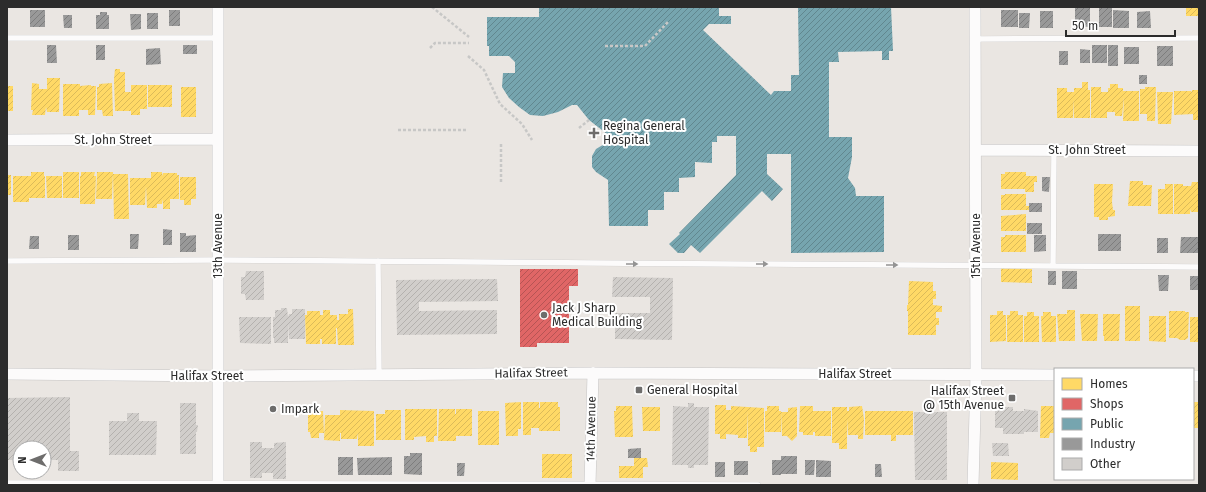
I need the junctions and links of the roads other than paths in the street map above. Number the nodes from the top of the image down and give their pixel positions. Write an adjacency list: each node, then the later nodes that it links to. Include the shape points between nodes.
1 (218, 7): 4 (street, 13th Avenue)
2 (975, 7): 6 (street, 15th Avenue)
3 (7, 38): 4 (lane)
4 (218, 38): 7 (street, 13th Avenue)
5 (1199, 38): 6 (lane)
6 (975, 39): 9 (street, 15th Avenue)
7 (218, 139): 8 (street, St. John Street); 12 (street, 13th Avenue)
8 (7, 140)
9 (976, 150): 10 (street, St. John Street); 15 (street, 15th Avenue)
10 (1054, 150): 11 (street, St. John Street); 16 (lane)
11 (1199, 151)
12 (218, 260): 13 (lane); 14 (lane); 23 (street, 13th Avenue)
13 (7, 261)
14 (378, 261): 15 (lane, one-way to 15); 20 (lane)
15 (976, 266): 16 (lane); 21 (street, 15th Avenue)
16 (1053, 266): 17 (lane)
17 (1199, 267)
18 (593, 373): 20 (street, Halifax Street); 21 (street, Halifax Street); 26 (street, 14th Avenue)
19 (7, 374): 23 (street, Halifax Street)
20 (379, 375): 23 (street, Halifax Street)
21 (976, 375): 22 (street, Halifax Street); 28 (street, 15th Avenue)
22 (1054, 375)
23 (218, 376): 25 (street, 13th Avenue)
24 (7, 483): 25 (lane)
25 (218, 484): 26 (lane)
26 (590, 485): 27 (lane)
27 (758, 485)
28 (973, 485)

